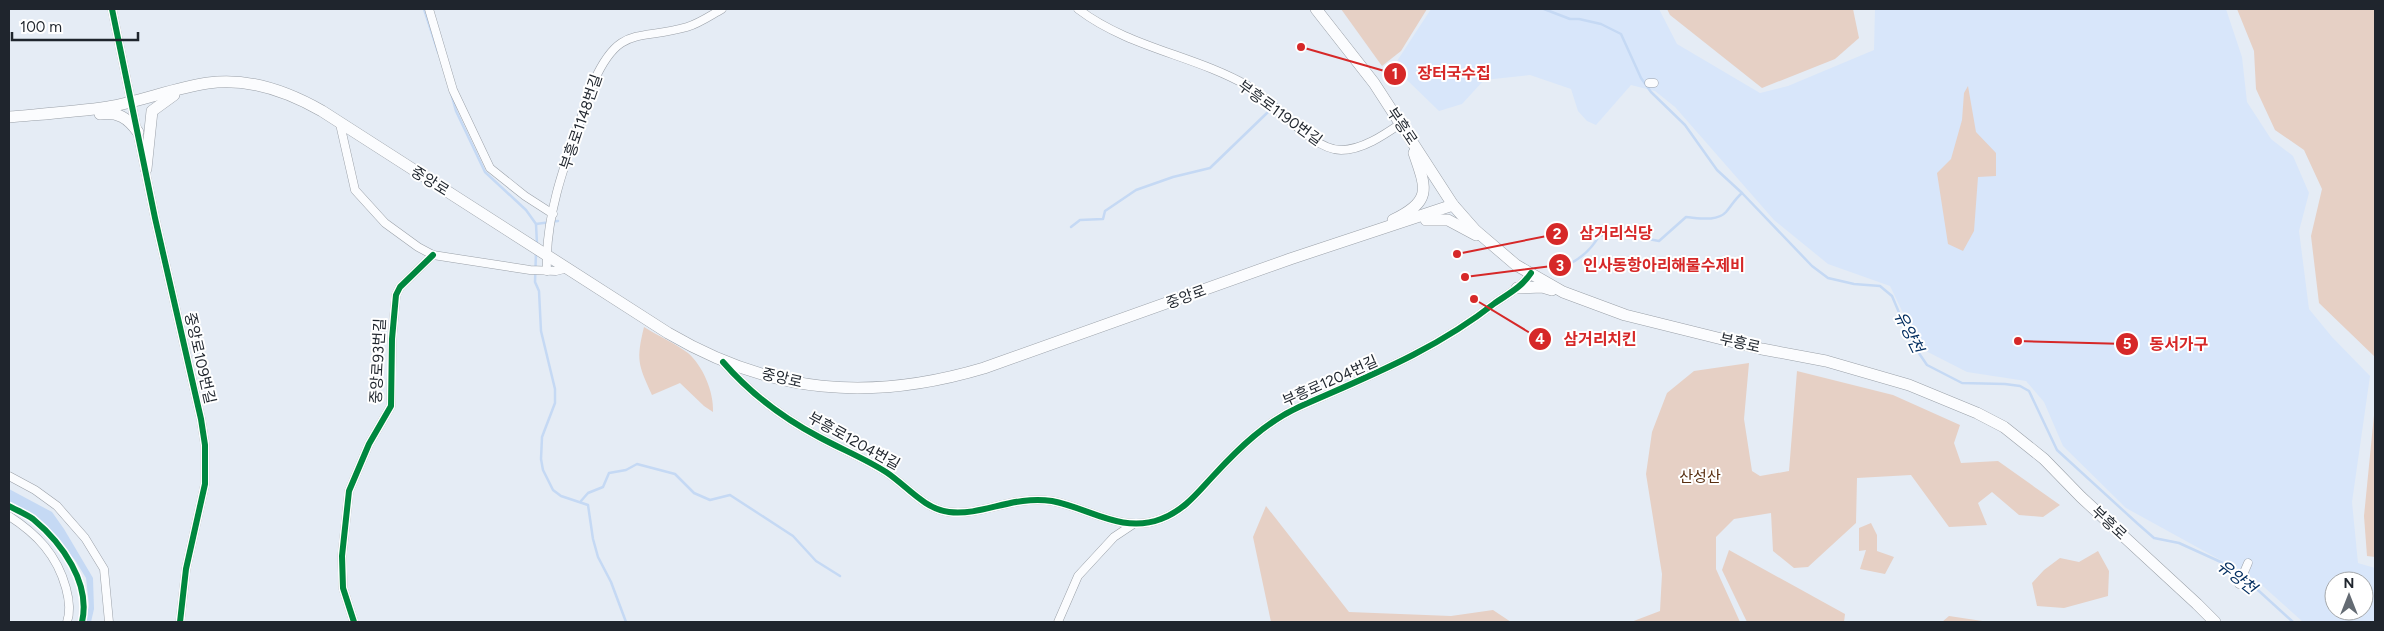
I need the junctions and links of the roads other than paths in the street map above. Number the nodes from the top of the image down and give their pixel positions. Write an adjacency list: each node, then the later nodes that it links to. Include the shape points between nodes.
1 (112, 9): 7 (street)
2 (429, 9): 16 (street, via 453,90 490,168)
3 (722, 9): 16 (street, 부흥로1148번길, via 686,27 635,36 614,49 594,81)
4 (1078, 9): 11 (street, 부흥로1190번길, via 1135,41 1249,87 1321,145 1341,150 1359,147)
5 (1316, 9): 11 (main road, 부흥로, via 1374,83)
6 (194, 85): 7 (main road, 중앙로); 10 (main road, 중앙로, via 231,82 267,87 302,100); 14 (main road, via 168,98 152,111)
7 (132, 101): 8 (main road, 중앙로); 12 (street, 중앙로109번길)
8 (30, 115): 9 (main road, 중앙로); 12 (main road, via 68,117 111,113 127,118)
9 (9, 118)
10 (340, 124): 20 (main road, 중앙로); 21 (street, via 352,184 361,199 385,223)
11 (1400, 124): 13 (main road, 부흥로)
12 (138, 132): 14 (street, 중앙로109번길)
13 (1409, 137): 15 (main road, 부흥로); 18 (main road, via 1424,182 1422,198 1400,217)
14 (146, 169): 35 (street, 중앙로109번길, via 205,445 205,484 186,569)
15 (1453, 205): 17 (main road, 중앙로); 19 (main road, 부흥로)
16 (553, 214): 20 (street, 부흥로1148번길, via 548,239)
17 (1395, 225): 18 (main road, 중앙로); 19 (main road, via 1429,219 1448,220)
18 (1353, 239): 27 (main road, 중앙로, via 1047,347 936,380 879,389 839,388 776,378)
19 (1487, 242): 24 (main road, 부흥로)
20 (540, 251): 22 (main road, 중앙로); 23 (street, 부흥로1148번길)
21 (433, 255): 23 (street); 36 (street, 중앙로93번길, via 396,295 391,406 369,444 349,490 342,556 343,588)
22 (568, 268): 23 (street); 27 (main road, 중앙로, via 668,333)
23 (543, 271)
24 (1531, 273): 25 (street, 부흥로1204번길); 26 (main road, 부흥로)
25 (1517, 288): 26 (main road, via 1542,287); 30 (street, 부흥로1204번길, via 1418,354 1292,410 1271,423 1227,461 1180,510 1160,520)
26 (1563, 292): 38 (main road, 부흥로, via 1625,315 1680,330 1826,361 1908,386 1977,413 2004,427 2044,459)
27 (722, 362): 30 (street, 부흥로1204번길, via 743,384 786,417 886,472 937,509 960,512 1015,501 1045,500 1120,524)
28 (9, 476): 34 (street, via 57,506 85,538 104,569)
29 (9, 516): 33 (street, via 43,542 54,556 68,595)
30 (1134, 524): 37 (street, 부흥로1204번길, via 1114,537 1078,576)
31 (2248, 563): 32 (street)
32 (2239, 584)
33 (67, 622)
34 (109, 622)
35 (180, 622)
36 (354, 622)
37 (1058, 622)
38 (2215, 622)

